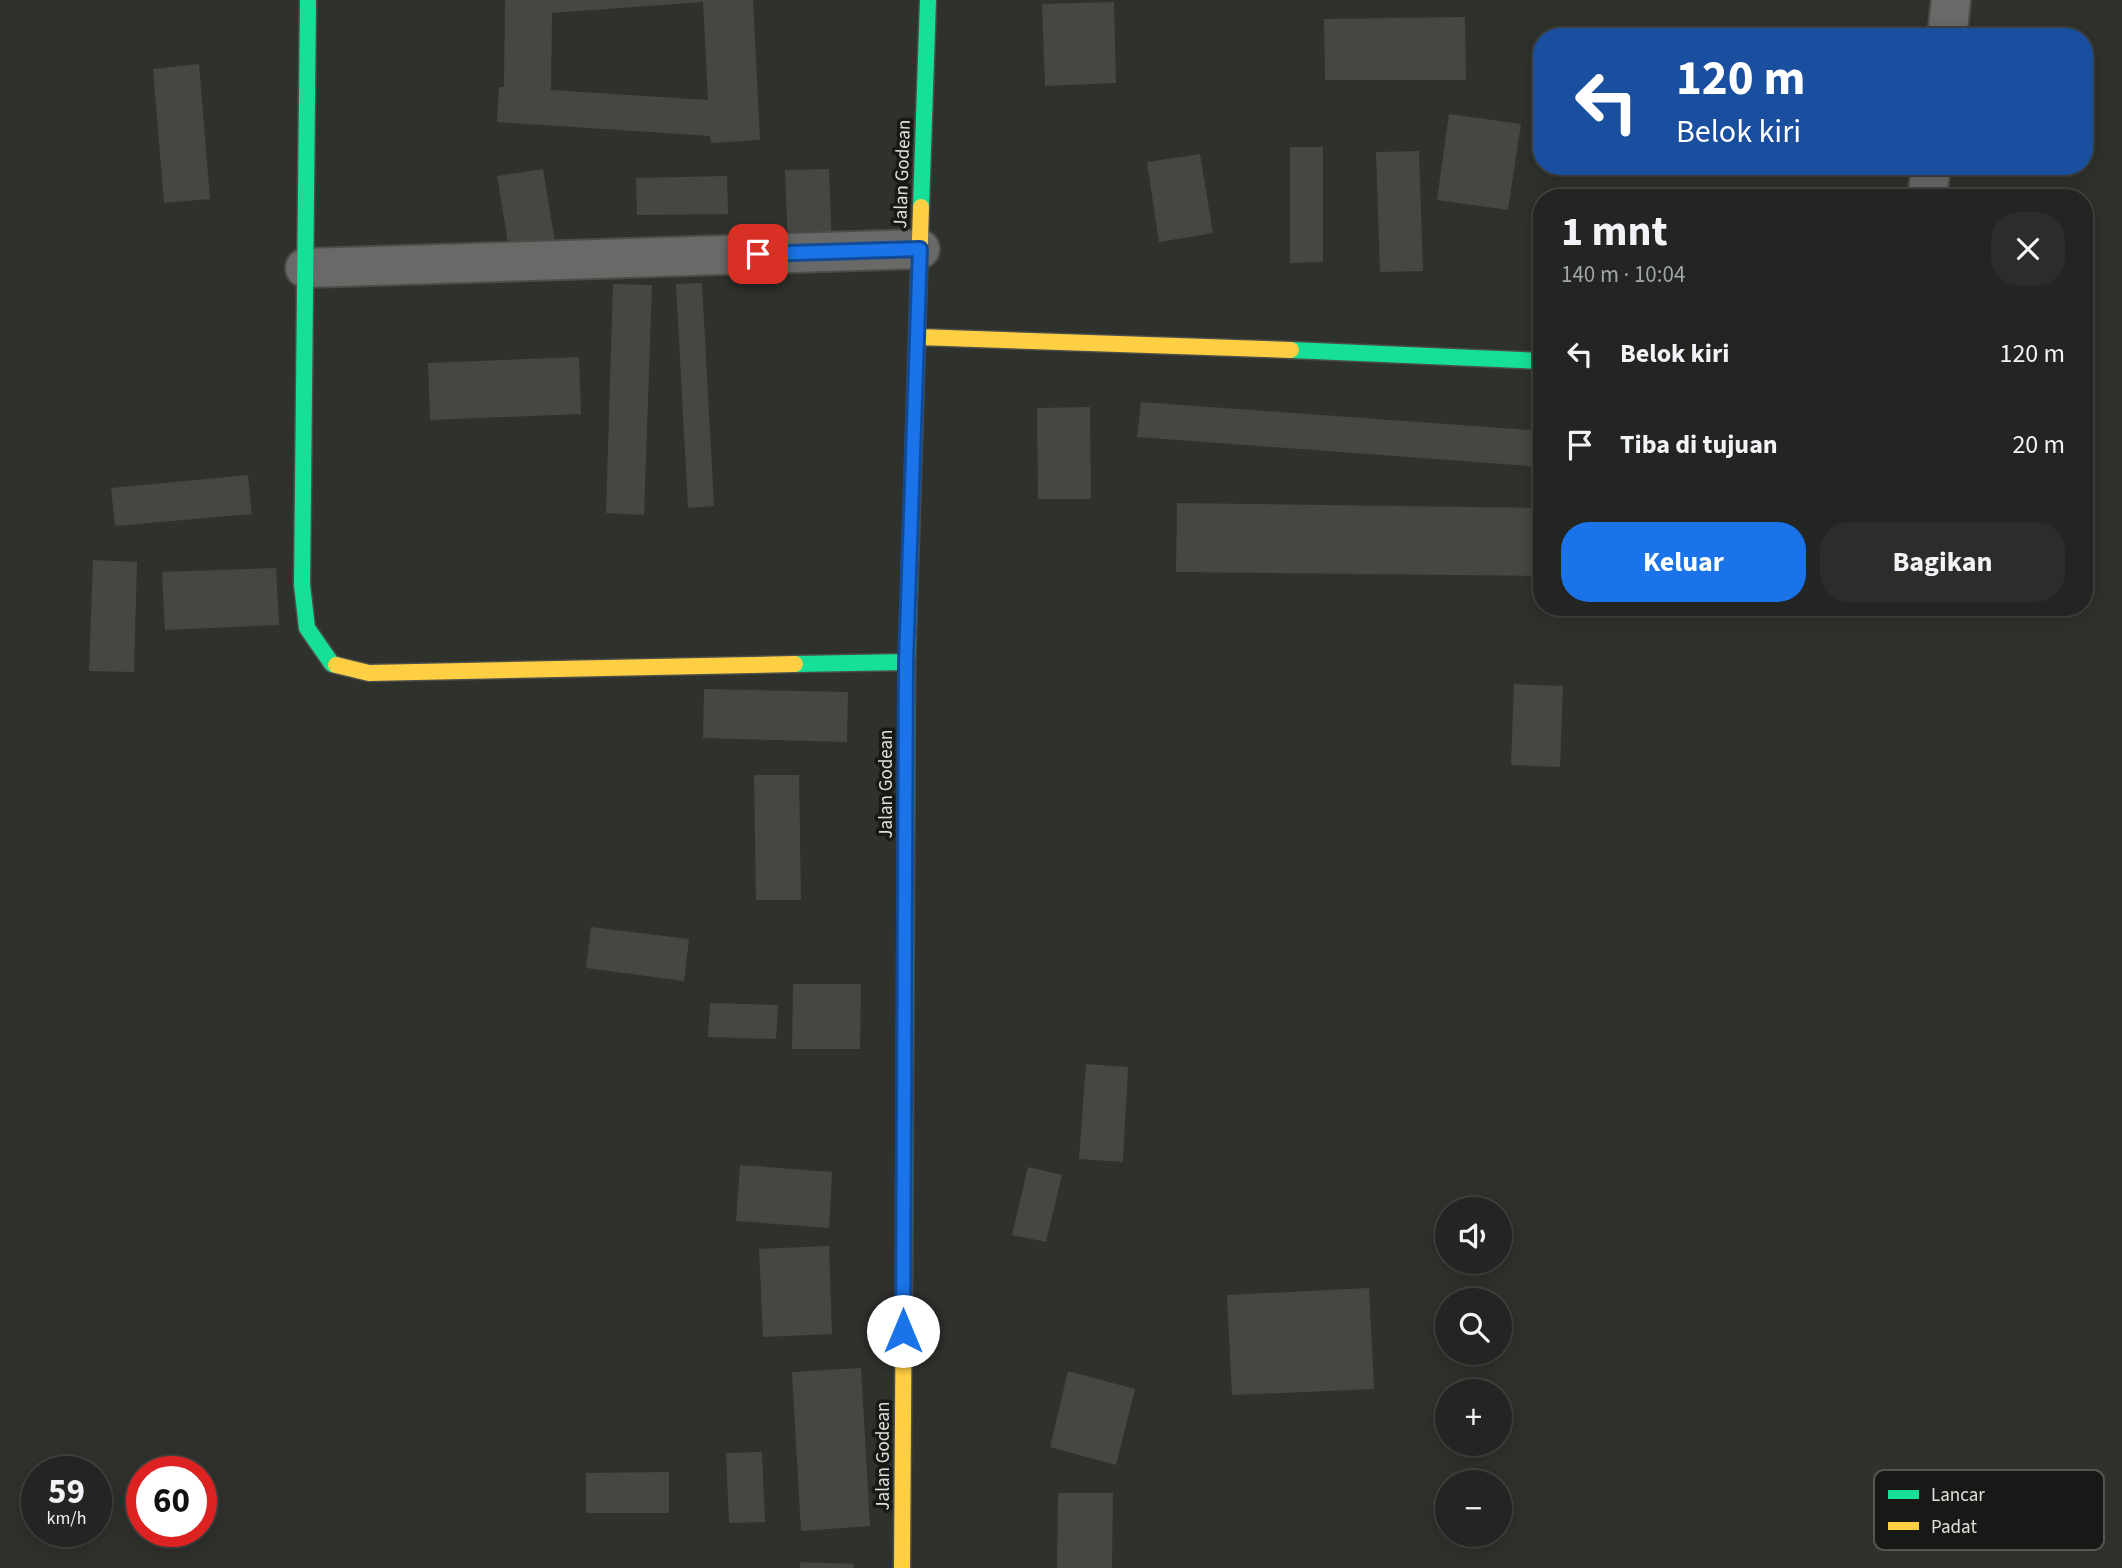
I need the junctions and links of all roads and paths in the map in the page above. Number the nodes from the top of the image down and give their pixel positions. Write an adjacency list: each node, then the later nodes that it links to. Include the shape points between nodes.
1 (308, 0): 6 (street)
2 (928, 0): 5 (street, Jalan Godean)
3 (1951, 0): 4 (street)
4 (1948, 28)
5 (920, 249): 6 (street); 7 (street, Jalan Godean)
6 (305, 268): 9 (street, via 302,584 307,628 332,664 369,673)
7 (918, 337): 8 (street); 9 (street, Jalan Godean)
8 (1533, 361)
9 (906, 662): 10 (street, Jalan Godean)
10 (902, 1568)

